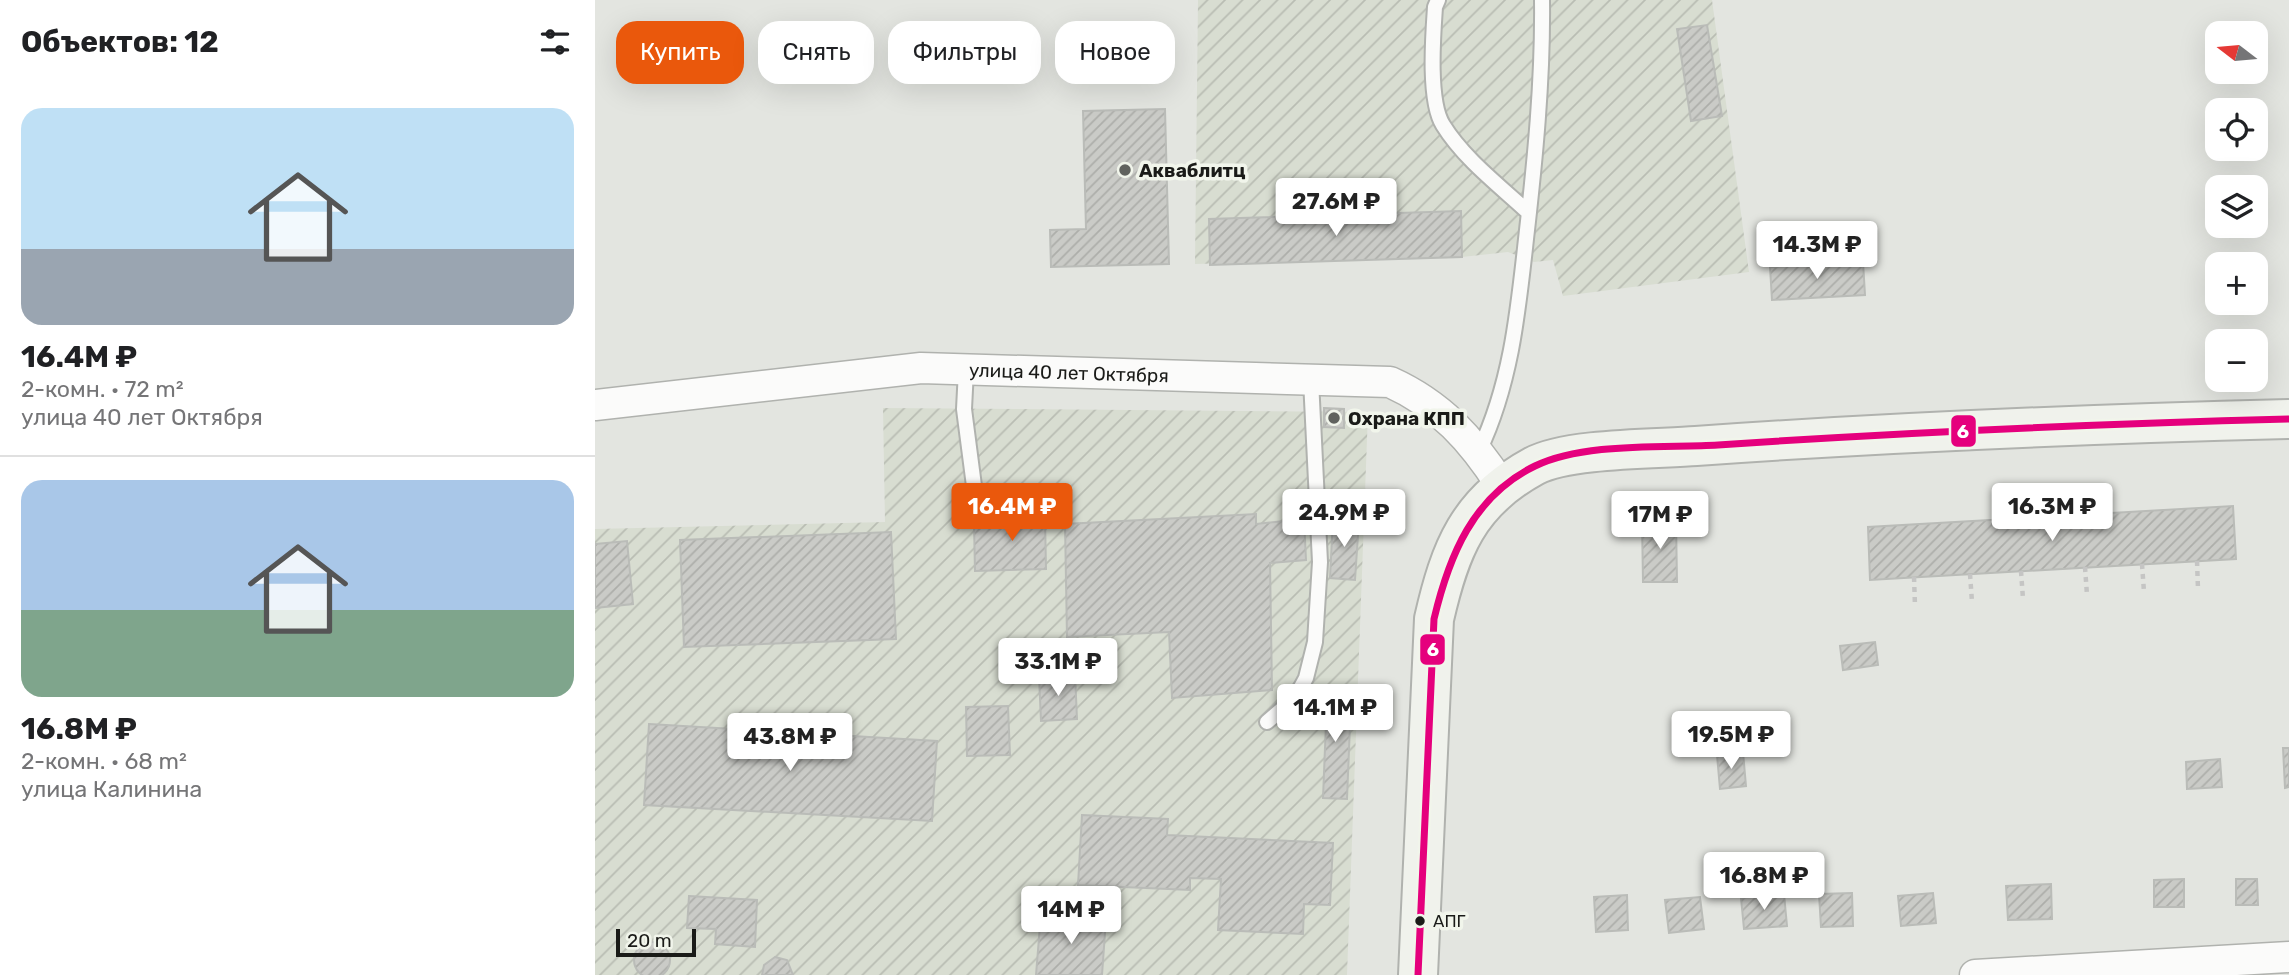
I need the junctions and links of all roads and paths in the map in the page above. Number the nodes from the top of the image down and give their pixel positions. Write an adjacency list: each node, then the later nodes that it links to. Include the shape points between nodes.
1 (1439, 0): 3 (lane, via 1431,69 1441,123)
2 (1542, 0): 3 (lane)
3 (1529, 214): 8 (lane, via 1516,333 1494,419)
4 (966, 370): 5 (street, улица 40 лет Октября); 6 (street, улица 40 лет Октября, via 921,368); 10 (lane, via 964,409)
5 (1311, 380): 8 (street, улица 40 лет Октября, via 1390,383 1420,396); 23 (lane, via 1320,562 1315,642 1306,678 1295,698)
6 (595, 405)
7 (2289, 419): 9 (street, via 1825,437 1578,455 1537,464)
8 (1479, 451): 9 (street, улица 40 лет Октября)
9 (1501, 485): 25 (street, via 1479,506 1461,538 1444,577 1434,619)
10 (977, 509)
11 (2197, 561): 17 (path)
12 (2142, 564): 18 (path)
13 (2085, 567): 19 (path)
14 (2021, 571): 20 (path)
15 (1970, 574): 21 (path)
16 (1914, 577): 22 (path)
17 (2198, 589)
18 (2144, 592)
19 (2087, 595)
20 (2023, 599)
21 (1972, 603)
22 (1915, 606)
23 (1267, 722)
24 (2289, 957): 26 (street)
25 (1417, 975)
26 (1975, 975)

